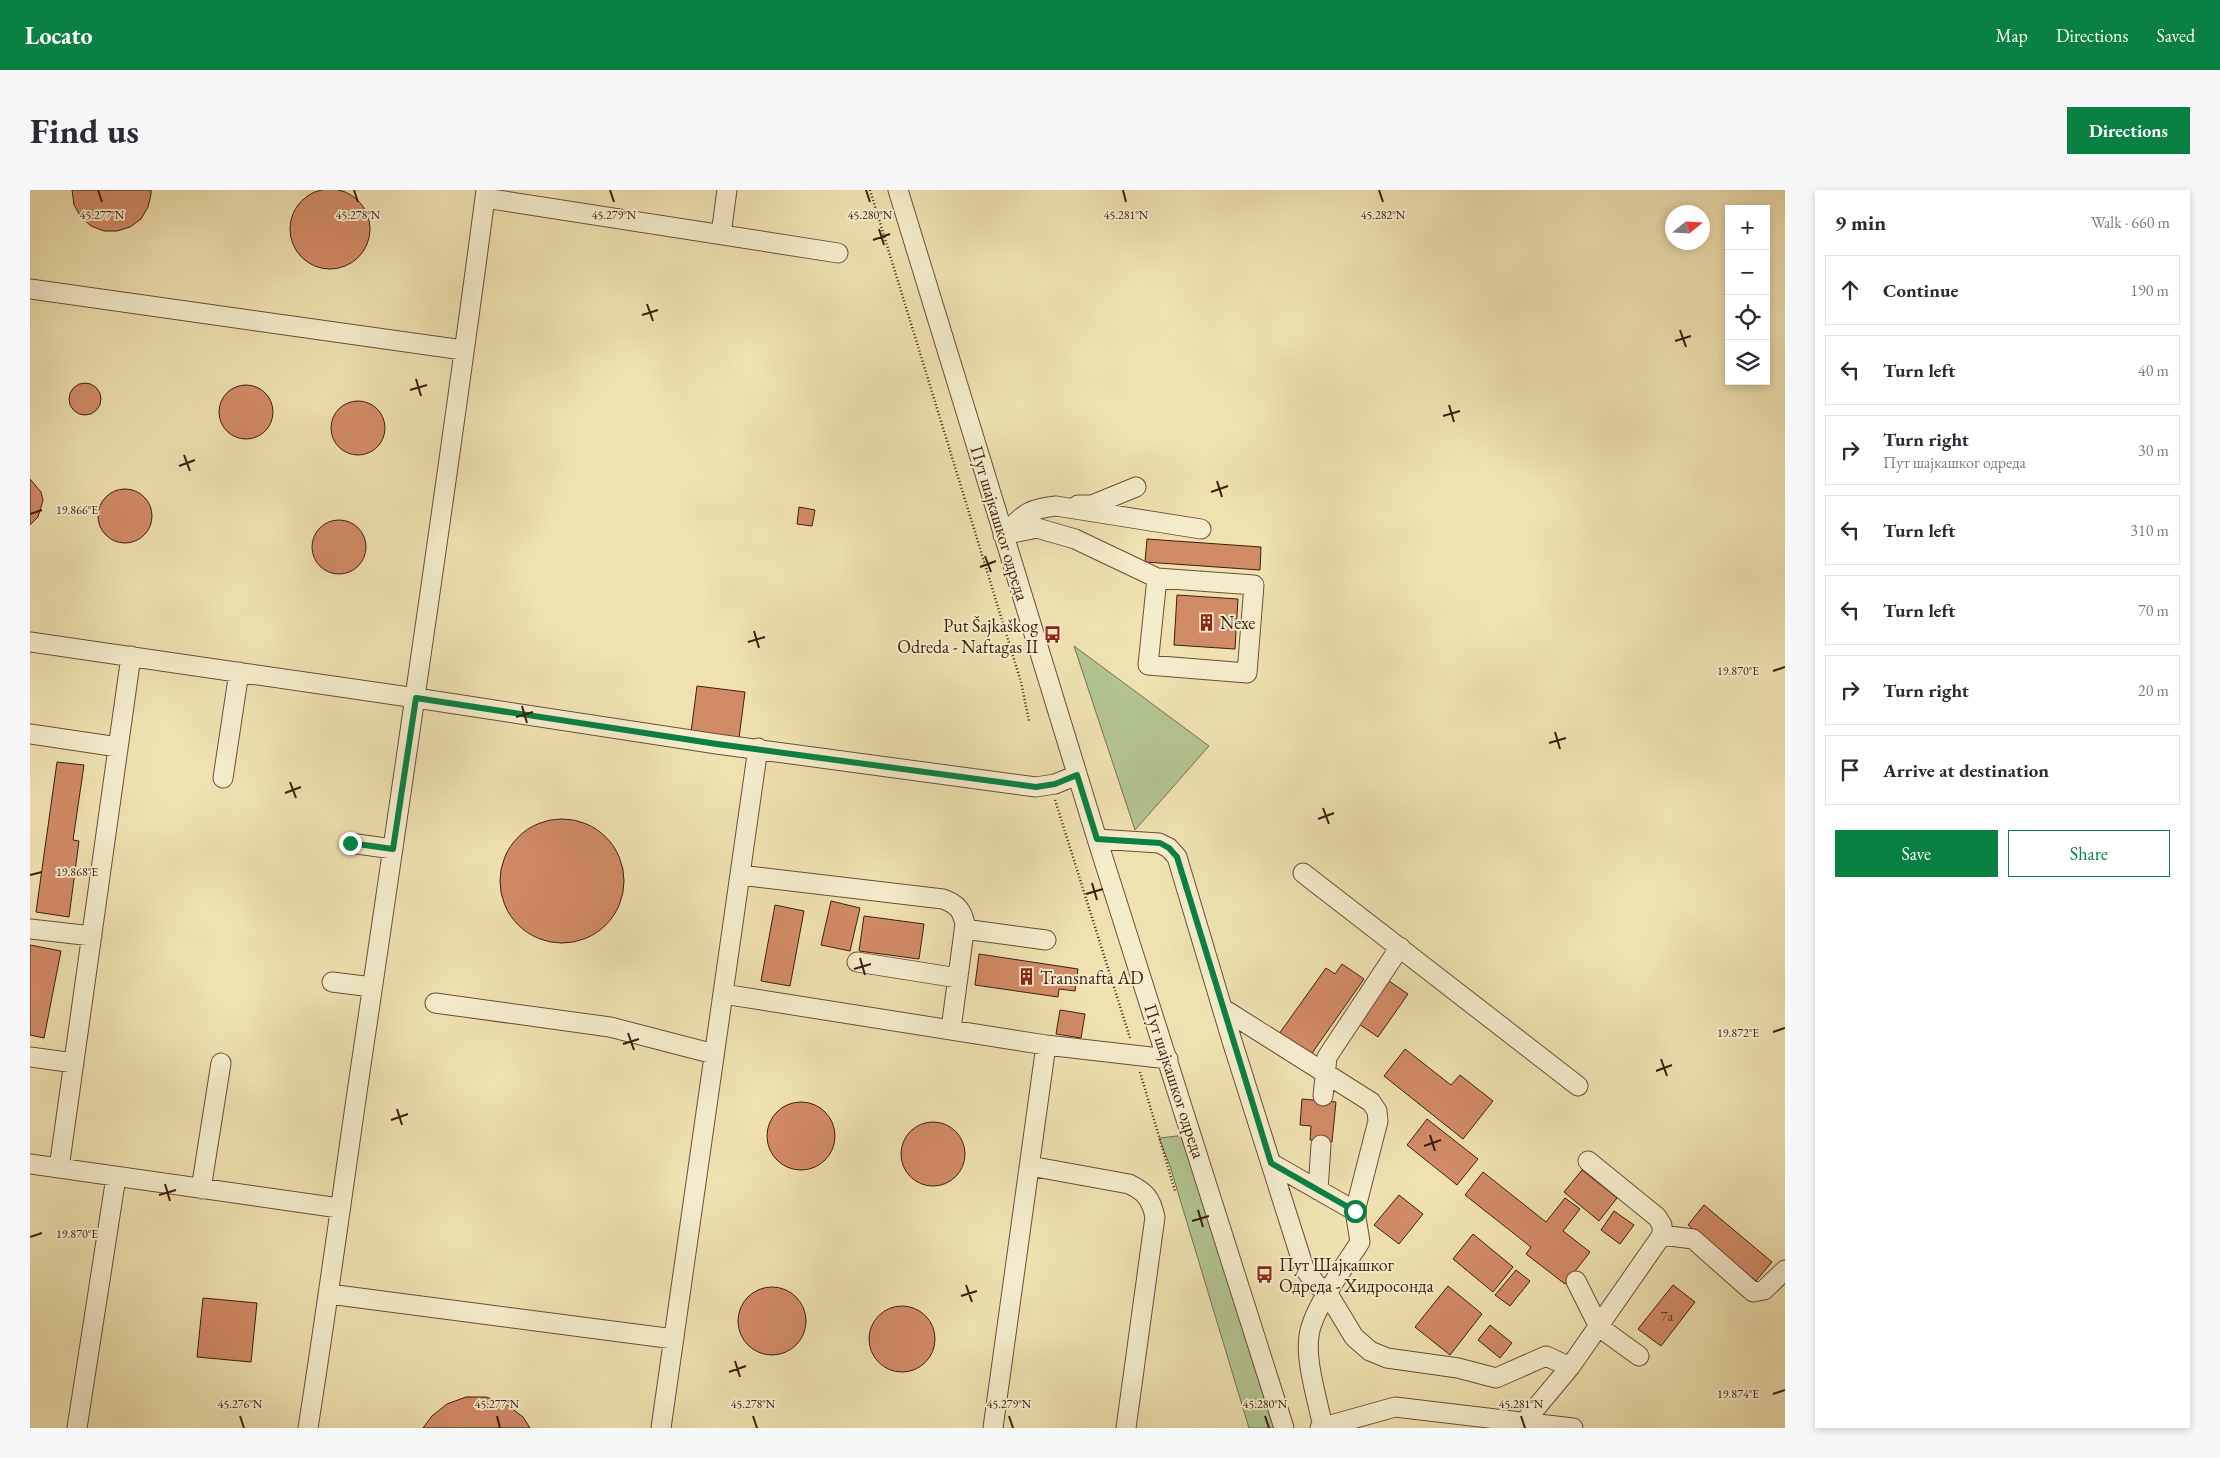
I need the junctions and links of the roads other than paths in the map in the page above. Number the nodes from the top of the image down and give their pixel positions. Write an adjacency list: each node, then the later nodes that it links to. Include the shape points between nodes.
1 (727, 190): 4 (street)
2 (898, 190): 11 (street, Пут шајкашког одреда)
3 (486, 194): 4 (street); 7 (street)
4 (721, 234): 5 (street)
5 (838, 252)
6 (30, 289): 7 (street)
7 (463, 350): 16 (street)
8 (1136, 487): 9 (street, via 1092,505)
9 (1056, 506): 10 (street); 11 (street, via 1027,512)
10 (1201, 529)
11 (1003, 535): 12 (street, via 1037,528 1075,539); 20 (street, Пут шајкашког одреда)
12 (1157, 578): 12 (street, via 1148,665 1247,674 1254,585)
13 (30, 642): 14 (street)
14 (130, 656): 15 (street); 18 (street)
15 (239, 672): 16 (street); 21 (street)
16 (416, 698): 19 (street); 24 (street)
17 (30, 734): 18 (street)
18 (118, 747): 29 (street)
19 (758, 748): 20 (street, via 1036,787); 26 (street)
20 (1077, 775): 22 (street, Пут шајкашког одреда)
21 (223, 778)
22 (1097, 839): 38 (street, via 1160,843 1177,857); 45 (street, Пут шајкашког одреда)
23 (350, 843): 24 (street)
24 (393, 849): 35 (street)
25 (1303, 873): 31 (street)
26 (740, 874): 28 (street, via 943,899 954,903 962,912); 36 (street)
27 (30, 928): 29 (street)
28 (964, 929): 30 (street); 33 (street)
29 (92, 936): 46 (street)
30 (1046, 940)
31 (1400, 947): 48 (street, via 1327,1057); 49 (street)
32 (857, 962): 33 (street)
33 (958, 978): 40 (street)
34 (332, 982): 35 (street)
35 (372, 987): 60 (street)
36 (723, 994): 40 (street); 43 (street)
37 (436, 1003): 43 (street, via 610,1027)
38 (1222, 1008): 39 (street); 41 (street)
39 (1252, 1026): 41 (street, via 1236,1034); 48 (street)
40 (951, 1030): 42 (street)
41 (1232, 1041): 53 (street)
42 (1046, 1045): 45 (street); 55 (street)
43 (714, 1054): 68 (street)
44 (30, 1056): 46 (street)
45 (1168, 1059): 78 (street, Пут шајкашког одреда)
46 (74, 1063): 56 (street)
47 (221, 1063): 58 (street)
48 (1324, 1072): 50 (street); 61 (street, via 1371,1102 1377,1111 1378,1121)
49 (1578, 1086)
50 (1323, 1096)
51 (1321, 1145): 59 (street)
52 (1588, 1161): 62 (street, via 1658,1217)
53 (1271, 1163): 59 (street); 66 (street, via 1304,1268)
54 (30, 1164): 56 (street)
55 (1030, 1166): 76 (street); 77 (street, via 1129,1184 1143,1190 1151,1201 1155,1217)
56 (59, 1168): 57 (street)
57 (116, 1177): 58 (street); 73 (street)
58 (201, 1189): 60 (street)
59 (1318, 1190): 61 (street)
60 (340, 1208): 65 (street)
61 (1355, 1211): 66 (street, via 1360,1242)
62 (1662, 1235): 63 (street, via 1693,1239 1753,1292 1764,1290); 67 (street)
63 (1785, 1270)
64 (1576, 1281): 67 (street)
65 (329, 1294): 68 (street); 74 (street)
66 (1328, 1294): 70 (street, via 1354,1337 1370,1351 1387,1358 1458,1368 1496,1378 1546,1356); 79 (street, via 1315,1314 1309,1336)
67 (1599, 1327): 69 (street); 70 (street)
68 (674, 1339): 75 (street)
69 (1639, 1356)
70 (1570, 1367): 72 (street)
71 (1449, 1421): 72 (street); 79 (street, via 1395,1406)
72 (1525, 1421): 80 (street)
73 (77, 1428)
74 (308, 1428)
75 (661, 1428)
76 (993, 1428)
77 (1126, 1428)
78 (1284, 1428)
79 (1321, 1428)
80 (1573, 1428)

